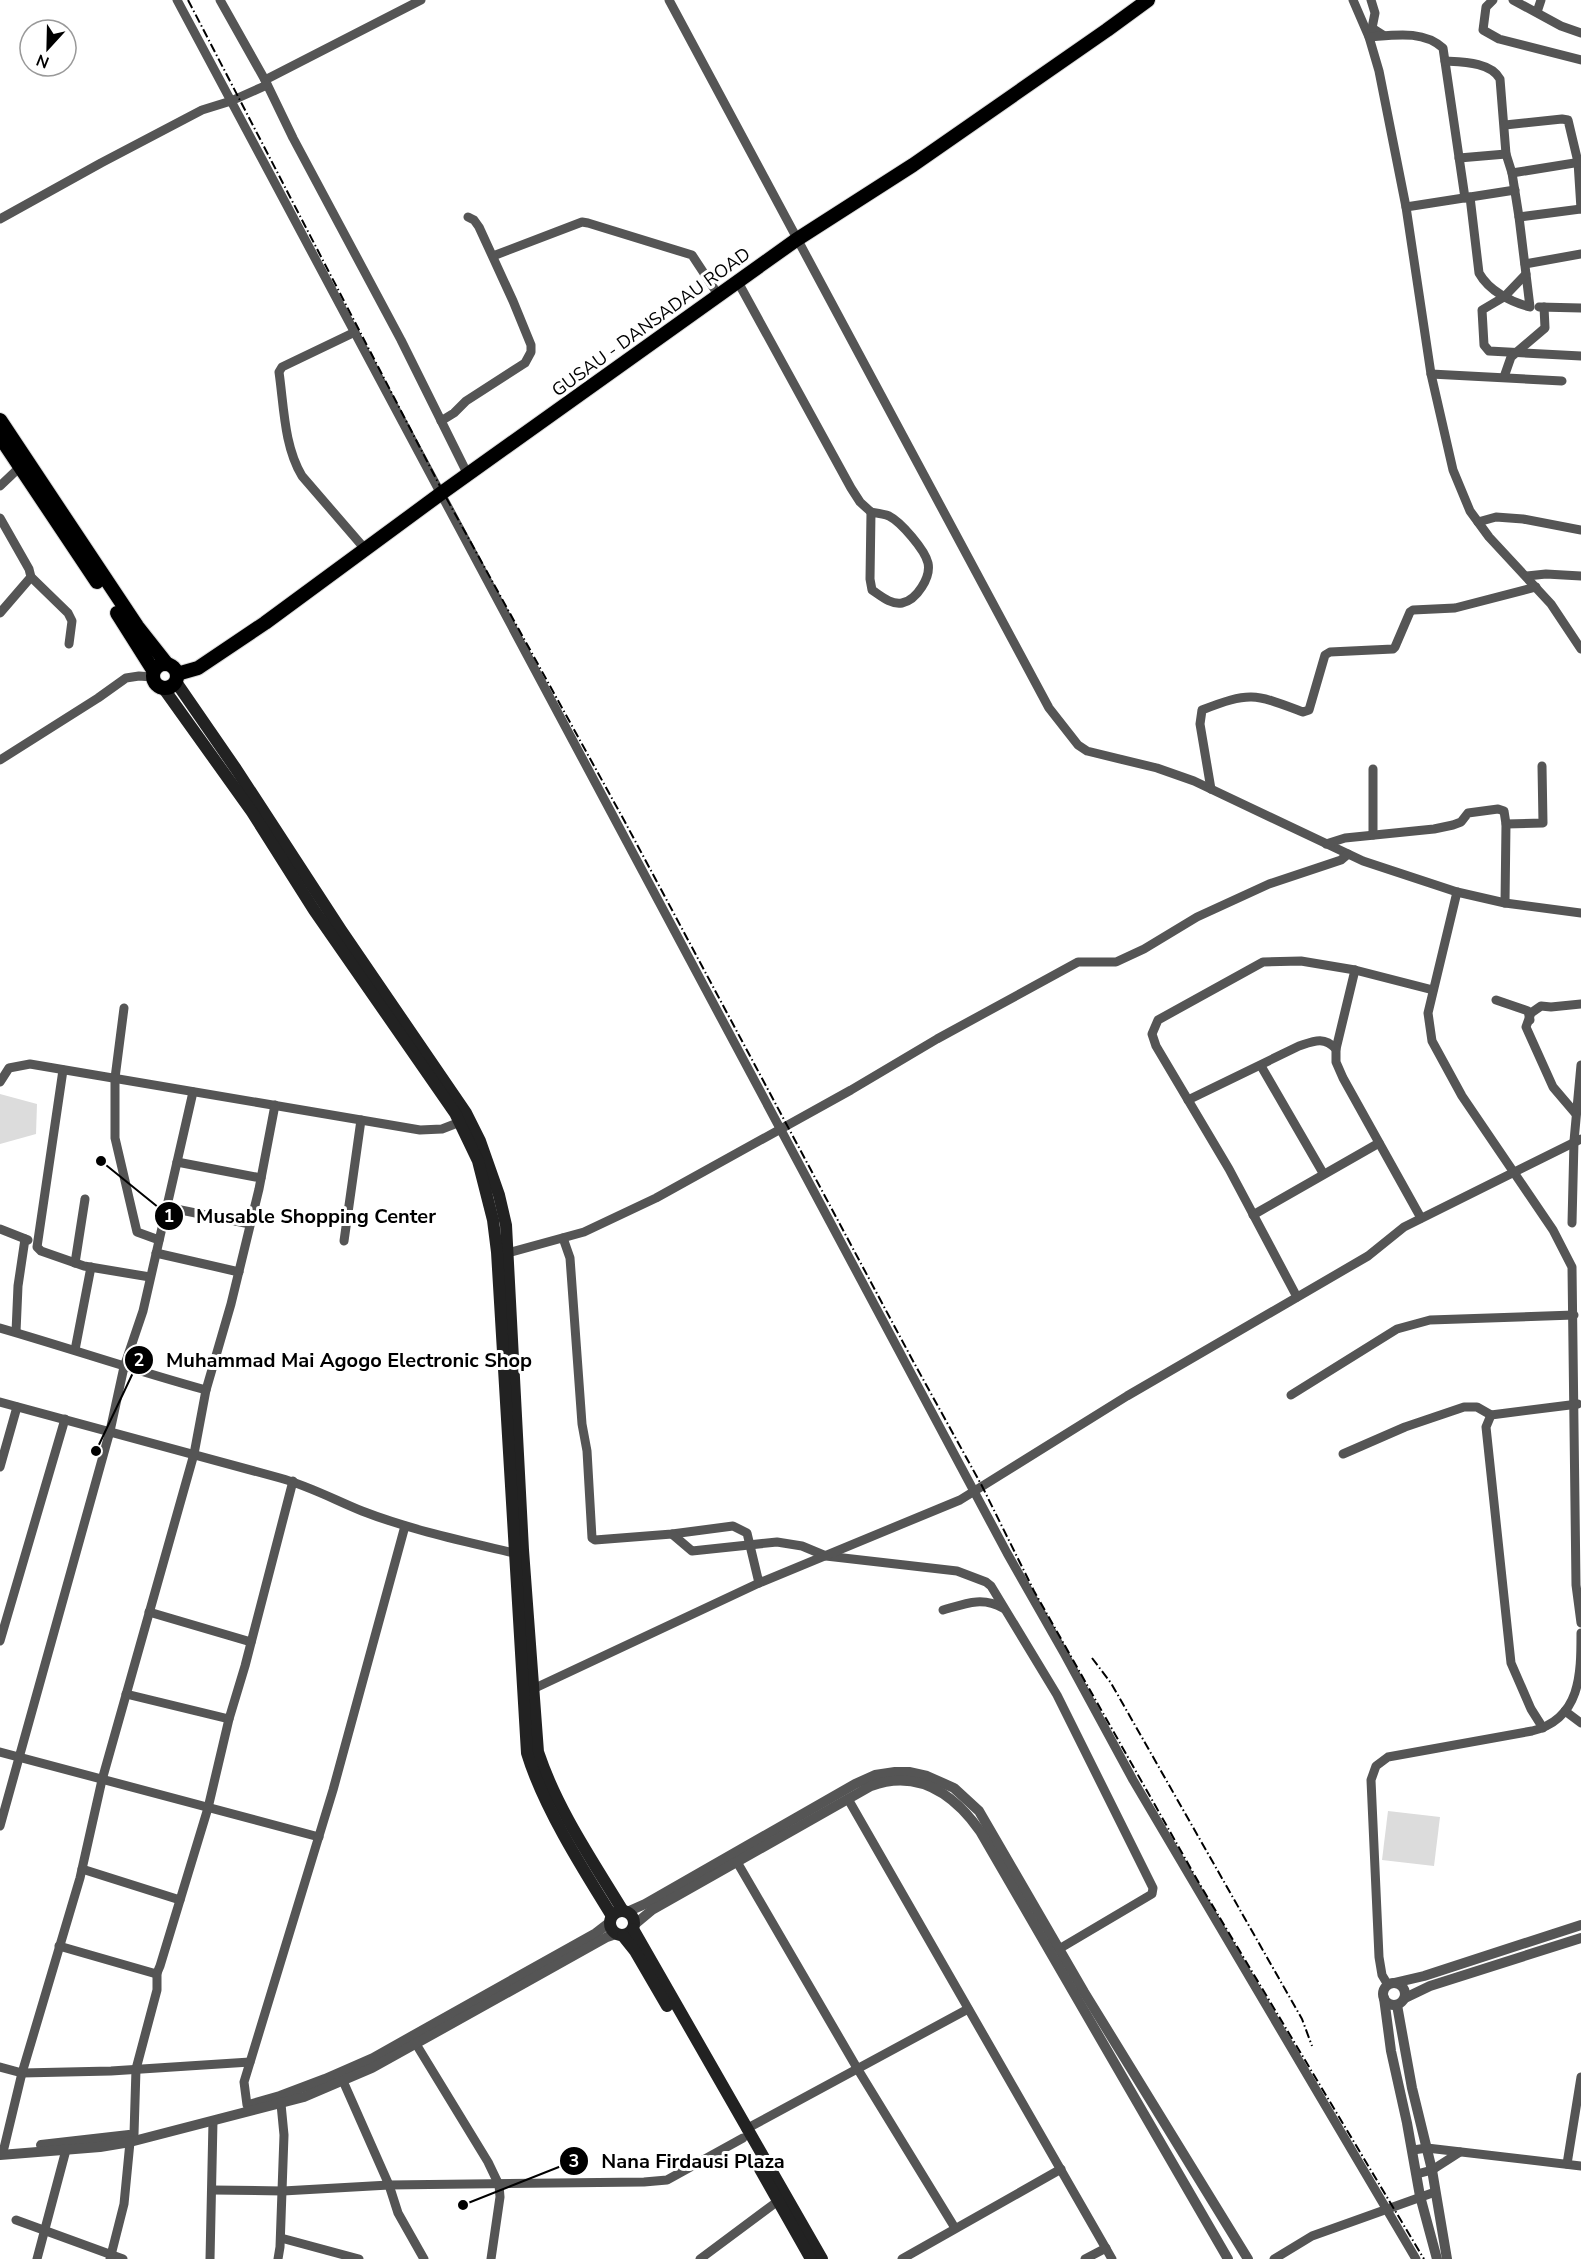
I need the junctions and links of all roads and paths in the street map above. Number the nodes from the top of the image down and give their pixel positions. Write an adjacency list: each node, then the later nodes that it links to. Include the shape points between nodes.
1 (177, 0): 18 (street)
2 (220, 0): 17 (street)
3 (421, 0): 17 (street)
4 (669, 0): 31 (street)
5 (1148, 0): 31 (main road, GUSAU - DANSADAU ROAD, via 913,165)
6 (1353, 0): 14 (street)
7 (1371, 0): 13 (street, via 1375,13 1372,28)
8 (1493, 0): 16 (street, via 1486,6 1483,30 1505,41)
9 (1513, 0): 11 (street)
10 (1541, 0): 11 (street)
11 (1537, 12): 12 (street)
12 (1581, 33)
13 (1384, 36): 14 (street); 15 (street, via 1405,34 1434,40 1443,48)
14 (1369, 37): 26 (street)
15 (1445, 60): 19 (street, via 1490,68 1498,75); 21 (street)
16 (1581, 60)
17 (266, 82): 18 (street); 48 (street)
18 (231, 101): 30 (street, via 193,115); 41 (street)
19 (1505, 125): 20 (street); 22 (street, via 1568,120)
20 (1506, 154): 21 (street); 23 (street)
21 (1459, 158): 25 (street)
22 (1580, 162): 23 (street); 27 (street)
23 (1512, 173): 24 (street)
24 (1515, 190): 25 (street); 29 (street)
25 (1468, 197): 26 (street); 37 (street, via 1479,273)
26 (1406, 207): 44 (street)
27 (1581, 209): 29 (street)
28 (468, 217): 33 (street, via 479,227)
29 (1519, 217): 34 (street)
30 (0, 219)
31 (796, 240): 35 (main road, GUSAU - DANSADAU ROAD); 71 (street, via 1016,646 1056,717 1077,745 1087,751 1157,768)
32 (1581, 254): 34 (street)
33 (494, 256): 36 (street, via 588,223 692,255); 48 (street, via 531,352 525,363)
34 (1526, 269): 37 (street); 38 (street)
35 (738, 282): 36 (main road, GUSAU - DANSADAU ROAD); 54 (street, via 851,488)
36 (718, 296): 51 (main road, GUSAU - DANSADAU ROAD)
37 (1504, 297): 38 (street); 42 (street, via 1482,310 1484,345 1490,351)
38 (1530, 307): 39 (street)
39 (1544, 307): 40 (street); 42 (street, via 1545,328)
40 (1581, 308)
41 (355, 332): 53 (street); 58 (street, via 282,367 279,372 295,464)
42 (1517, 352): 43 (street); 45 (street)
43 (1581, 356)
44 (1431, 374): 45 (street); 56 (street, via 1453,470 1464,502)
45 (1504, 377): 46 (street)
46 (1562, 381)
47 (0, 420): 67 (main road)
48 (441, 421): 51 (street)
49 (0, 436): 50 (main road)
50 (20, 467): 52 (street); 66 (main road)
51 (468, 475): 53 (main road, GUSAU - DANSADAU ROAD)
52 (0, 486)
53 (440, 495): 58 (main road, GUSAU - DANSADAU ROAD); 99 (street)
54 (871, 512): 54 (street, via 890,517 927,559 928,573 921,587 902,603 890,602 872,590)
55 (0, 518): 61 (street)
56 (1478, 522): 57 (street, via 1496,517 1523,519); 59 (street)
57 (1581, 530)
58 (365, 549): 67 (main road, GUSAU - DANSADAU ROAD, via 198,668)
59 (1527, 576): 60 (street); 62 (street)
60 (1581, 576)
61 (31, 577): 63 (street); 64 (street, via 68,613 72,621)
62 (1536, 587): 65 (street, via 1566,623); 71 (street, via 1455,608 1413,610 1393,649 1330,652 1309,710 1303,712 1251,696 1202,710 1200,724)
63 (0, 613)
64 (69, 644)
65 (1581, 649)
66 (153, 674): 67 (main road, GUSAU - DANSADAU ROAD, via 159,665); 67 (main road, via 154,684); 68 (street, via 126,678)
67 (171, 677): 79 (main road, via 252,812)
68 (0, 760)
69 (1542, 766): 72 (street, via 1543,823)
70 (1373, 769): 73 (street)
71 (1211, 789): 74 (street)
72 (1506, 824): 73 (street, via 1504,811 1498,809 1468,813 1461,822 1434,830); 77 (street)
73 (1373, 835): 74 (street)
74 (1326, 844): 75 (street)
75 (1348, 854): 76 (street); 99 (street, via 1197,917 1116,962 1078,962)
76 (1457, 892): 77 (street); 81 (street)
77 (1505, 903): 78 (street)
78 (1581, 913)
79 (356, 961): 98 (main road); 120 (main road, via 466,1113 499,1195)
80 (1355, 970): 81 (street); 86 (street); 94 (street, via 1301,961 1263,962 1158,1020 1152,1034 1156,1046)
81 (1433, 990): 103 (street, via 1428,1019 1436,1050 1462,1096)
82 (1496, 1000): 85 (street, via 1528,1011)
83 (1581, 1004): 85 (street, via 1541,1006 1531,1013)
84 (124, 1008): 91 (street)
85 (1530, 1020): 96 (street, via 1526,1027 1553,1087)
86 (1336, 1049): 88 (street, via 1330,1042 1318,1040 1288,1050); 101 (street, via 1336,1062 1343,1078)
87 (1581, 1065): 96 (street)
88 (1261, 1066): 94 (street); 104 (street)
89 (0, 1069): 92 (street)
90 (63, 1070): 91 (street); 92 (street, via 30,1064 9,1068); 118 (street)
91 (115, 1078): 93 (street); 116 (street, via 115,1138 137,1232)
92 (0, 1081)
93 (193, 1092): 95 (street); 102 (street)
94 (1188, 1100): 108 (street)
95 (275, 1106): 97 (street); 105 (street)
96 (1576, 1114): 100 (street)
97 (361, 1120): 98 (street, via 420,1130 442,1129); 117 (street)
98 (460, 1122): 148 (main road, via 478,1161 495,1235)
99 (779, 1129): 114 (street, via 656,1198); 144 (street)
100 (1578, 1140): 103 (street); 111 (street)
101 (1379, 1143): 104 (street); 109 (street)
102 (177, 1162): 105 (street); 107 (street)
103 (1515, 1172): 109 (street); 113 (street)
104 (1323, 1173): 108 (street)
105 (261, 1178): 110 (street)
106 (85, 1199): 121 (street)
107 (166, 1207): 110 (street); 116 (street)
108 (1253, 1215): 125 (street)
109 (1421, 1218): 125 (street, via 1368,1256)
110 (250, 1224): 123 (street)
111 (1577, 1225): 113 (street)
112 (0, 1229): 115 (street)
113 (1553, 1230): 126 (street, via 1572,1267)
114 (563, 1238): 120 (street); 146 (street, via 570,1258 587,1451 590,1535 595,1540)
115 (25, 1239): 118 (street); 128 (street)
116 (159, 1240): 119 (street)
117 (344, 1241)
118 (37, 1242): 121 (street, via 41,1251)
119 (156, 1253): 123 (street); 124 (street)
120 (508, 1253): 158 (main road)
121 (75, 1263): 122 (street)
122 (91, 1267): 124 (street); 129 (street)
123 (239, 1272): 131 (street)
124 (150, 1277): 130 (street)
125 (1297, 1297): 144 (street, via 1126,1396)
126 (1574, 1315): 132 (street, via 1415,1323 1397,1329); 134 (street)
127 (0, 1328): 128 (street)
128 (16, 1332): 129 (street)
129 (75, 1350): 130 (street)
130 (124, 1367): 131 (street); 138 (street)
131 (206, 1390): 139 (street)
132 (1291, 1395)
133 (0, 1402): 135 (street)
134 (1578, 1404): 136 (street); 141 (street)
135 (17, 1407): 137 (street); 142 (street)
136 (1491, 1414): 140 (street, via 1477,1407 1464,1407); 163 (street, via 1486,1427 1511,1663)
137 (65, 1419): 138 (street); 156 (street)
138 (110, 1431): 139 (street); 165 (street)
139 (194, 1454): 143 (street); 153 (street)
140 (1343, 1454)
141 (1578, 1464): 154 (street, via 1576,1585)
142 (0, 1467)
143 (293, 1481): 145 (street); 157 (street)
144 (973, 1492): 149 (street); 216 (street, via 1133,1780)
145 (405, 1526): 148 (street); 170 (street)
146 (672, 1534): 147 (street, via 692,1551); 147 (street, via 734,1526 747,1533)
147 (750, 1545): 149 (street, via 786,1543); 150 (street)
148 (514, 1553): 175 (main road, via 527,1753 532,1771 547,1802)
149 (826, 1556): 150 (street); 151 (street, via 957,1572 986,1582)
150 (759, 1583): 158 (street)
151 (1005, 1609): 152 (street, via 977,1601); 180 (street, via 1058,1695 1153,1888 1152,1894)
152 (943, 1610)
153 (149, 1612): 157 (street); 159 (street)
154 (1581, 1623)
155 (1581, 1633): 160 (street, via 1579,1680)
156 (0, 1641)
157 (251, 1642): 161 (street)
158 (533, 1689): 175 (main road, via 536,1744 549,1783)
159 (126, 1694): 161 (street); 166 (street)
160 (1565, 1711): 162 (street); 163 (street)
161 (229, 1719): 168 (street)
162 (1581, 1723)
163 (1543, 1728): 182 (street, via 1388,1757 1376,1766 1371,1780 1379,1957 1382,1975)
164 (0, 1752): 165 (street)
165 (21, 1758): 166 (street); 169 (street)
166 (102, 1780): 168 (street); 173 (street)
167 (848, 1799): 171 (street, via 885,1781 918,1783 953,1799); 172 (street); 185 (street)
168 (208, 1808): 170 (street); 174 (street)
169 (0, 1826)
170 (319, 1837): 187 (street)
171 (989, 1837): 175 (street, via 979,1812 967,1798 943,1782 909,1772 875,1775 645,1904); 180 (street); 236 (street)
172 (737, 1862): 177 (street, via 652,1910); 189 (street)
173 (82, 1869): 174 (street); 179 (street)
174 (180, 1900): 181 (street)
175 (618, 1915): 177 (main road, via 633,1917); 177 (main road, via 612,1931); 195 (street, via 596,1933 373,2058 316,2083)
176 (1581, 1925): 182 (street)
177 (627, 1931): 186 (street, via 607,1937); 197 (main road)
178 (1581, 1938): 184 (street, via 1430,1986)
179 (59, 1946): 181 (street); 191 (street)
180 (1059, 1949): 237 (street)
181 (157, 1973): 190 (street, via 157,1990)
182 (1391, 1984): 183 (street, via 1383,1993); 184 (street, via 1404,1989)
183 (1384, 1998): 184 (street, via 1389,2005); 202 (street, via 1390,2051)
184 (1401, 2002): 199 (street, via 1412,2088)
185 (968, 2009): 189 (street); 206 (street)
186 (416, 2044): 193 (street); 210 (street)
187 (250, 2062): 190 (street); 195 (street, via 244,2082)
188 (0, 2067): 191 (street)
189 (857, 2068): 197 (street); 218 (street)
190 (136, 2069): 191 (street); 198 (street)
191 (22, 2073): 200 (street)
192 (1581, 2077): 204 (street)
193 (343, 2081): 194 (street); 209 (street)
194 (281, 2104): 196 (street); 212 (street)
195 (247, 2105): 198 (street)
196 (213, 2121): 198 (street); 211 (street)
197 (745, 2134): 210 (street, via 667,2180); 215 (main road); 232 (main road)
198 (132, 2138): 200 (street); 201 (street); 222 (street, via 124,2204)
199 (1427, 2148): 202 (street); 203 (street); 207 (street)
200 (1, 2150): 201 (street)
201 (66, 2150): 219 (street)
202 (1413, 2150): 208 (street)
203 (1460, 2152): 204 (street); 207 (street)
204 (1567, 2164): 205 (street)
205 (1581, 2166)
206 (1061, 2169): 218 (street); 221 (street)
207 (1432, 2170): 208 (street); 213 (street)
208 (1417, 2174): 214 (street)
209 (389, 2185): 210 (street); 212 (street); 228 (street, via 398,2212)
210 (499, 2185): 229 (street)
211 (212, 2190): 212 (street); 225 (street)
212 (283, 2191): 220 (street)
213 (1435, 2192): 214 (street); 241 (street)
214 (1420, 2196): 216 (street); 240 (street)
215 (778, 2201): 230 (street); 231 (main road)
216 (1387, 2208): 238 (street, via 1312,2236); 239 (street)
217 (16, 2220): 219 (street)
218 (955, 2228): 233 (street)
219 (45, 2230): 222 (street); 223 (street)
220 (280, 2238): 226 (street); 227 (street)
221 (1106, 2248): 234 (street); 235 (street)
222 (111, 2257): 224 (street)
223 (37, 2259)
224 (123, 2259)
225 (210, 2259)
226 (278, 2259)
227 (359, 2259)
228 (424, 2259)
229 (491, 2259)
230 (700, 2259)
231 (812, 2259)
232 (822, 2259)
233 (902, 2259)
234 (1085, 2259)
235 (1112, 2259)
236 (1228, 2259)
237 (1248, 2259)
238 (1274, 2259)
239 (1416, 2259)
240 (1437, 2259)
241 (1447, 2259)

